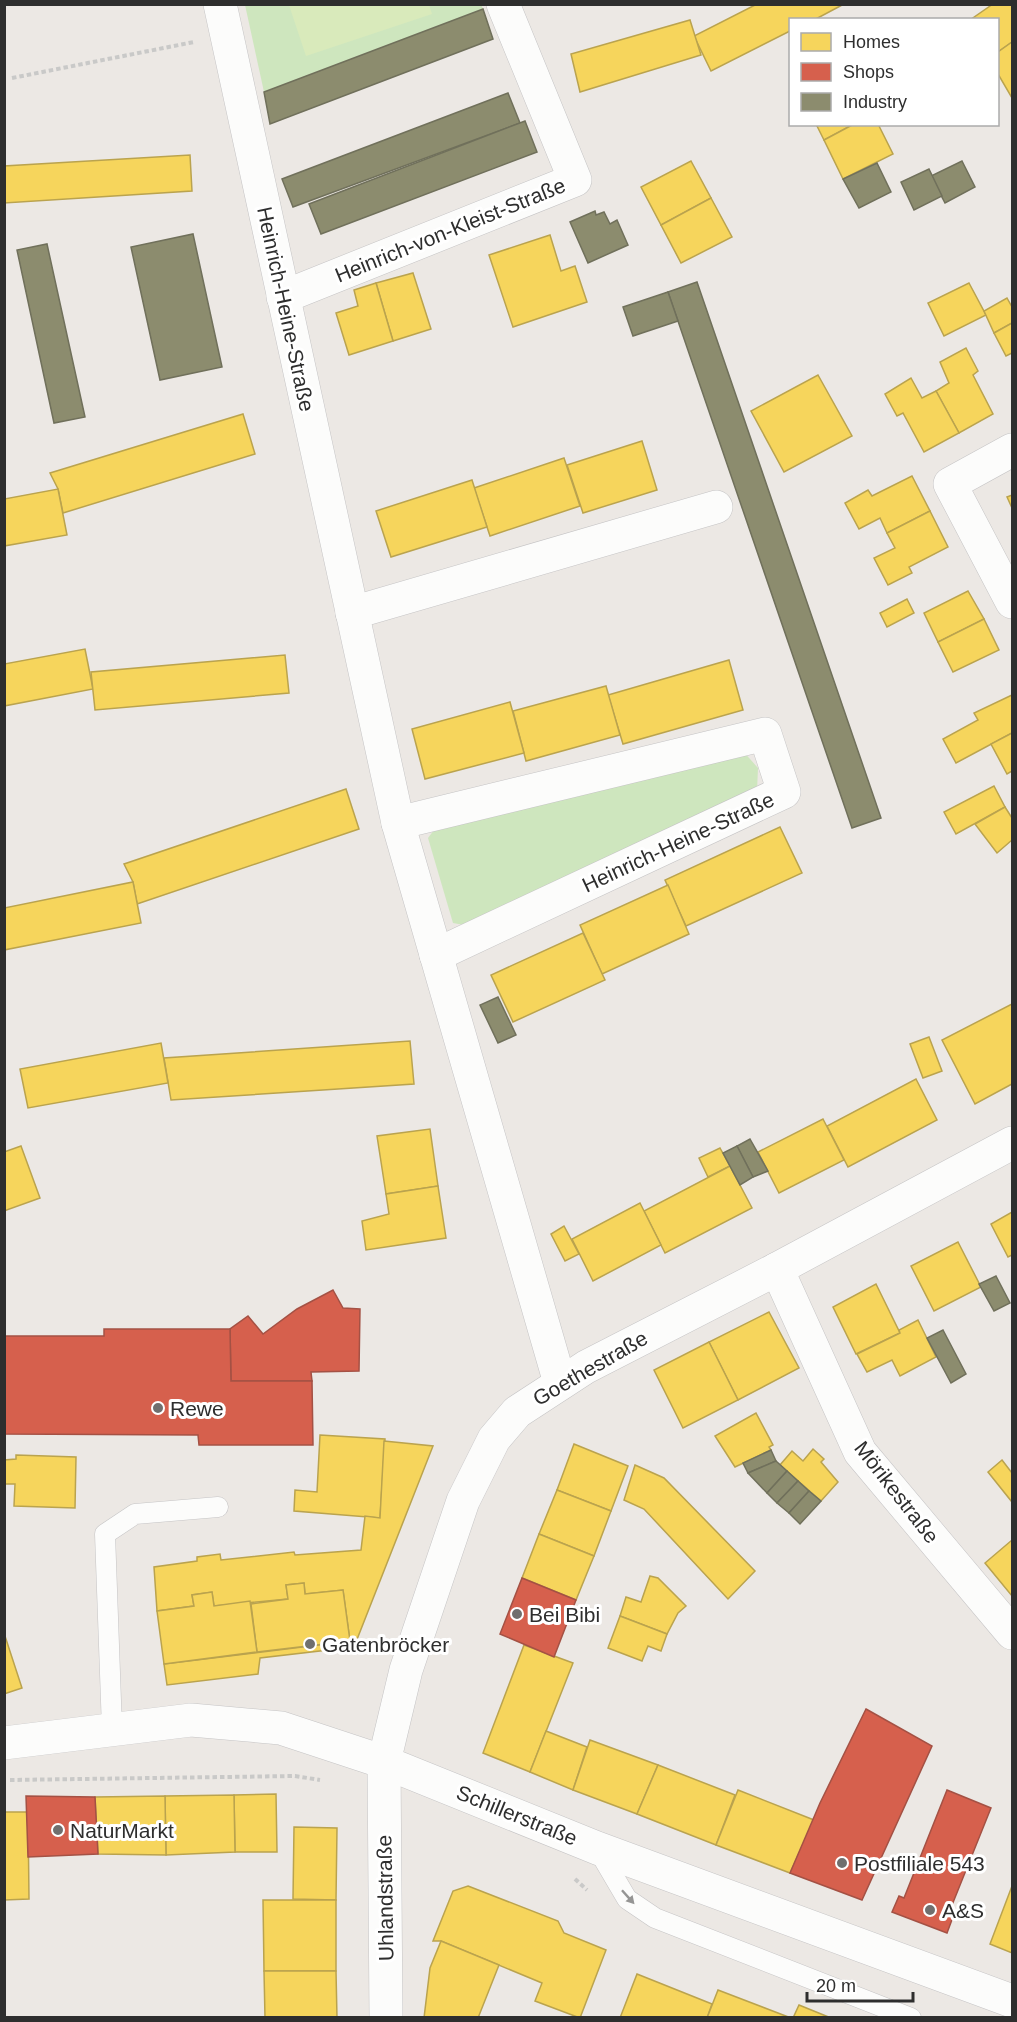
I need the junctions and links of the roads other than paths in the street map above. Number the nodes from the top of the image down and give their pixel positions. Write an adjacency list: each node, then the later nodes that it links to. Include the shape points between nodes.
1 (503, 4): 3 (street, Heinrich-von-Kleist-Straße, via 575,180)
2 (224, 20): 3 (street, Heinrich-Heine-Straße)
3 (283, 297): 7 (street, Heinrich-Heine-Straße)
4 (1012, 450): 6 (street, via 950,484)
5 (716, 507): 7 (street)
6 (1012, 602)
7 (352, 613): 8 (street, Heinrich-Heine-Straße)
8 (398, 823): 9 (street, Heinrich-Heine-Straße); 9 (street, Heinrich-Heine-Straße, via 765,734 784,792)
9 (436, 955): 12 (street, Heinrich-Heine-Straße)
10 (1012, 1143): 11 (street, Goethestraße)
11 (777, 1269): 12 (street, Goethestraße); 14 (street, Mörikestraße, via 860,1452)
12 (560, 1383): 17 (street, Goethestraße, via 504,1424 477,1469 406,1670)
13 (218, 1507): 15 (lane, via 135,1514 105,1534)
14 (1012, 1633)
15 (112, 1729): 16 (street, Schillerstraße); 17 (street, Schillerstraße, via 191,1720 281,1728)
16 (4, 1743)
17 (383, 1770): 18 (street, Schillerstraße); 20 (street, Uhlandstraße)
18 (597, 1848): 19 (street, Schillerstraße); 21 (lane, one-way to 21, via 627,1899 655,1918)
19 (1012, 2001)
20 (387, 2018)
21 (911, 2018)

